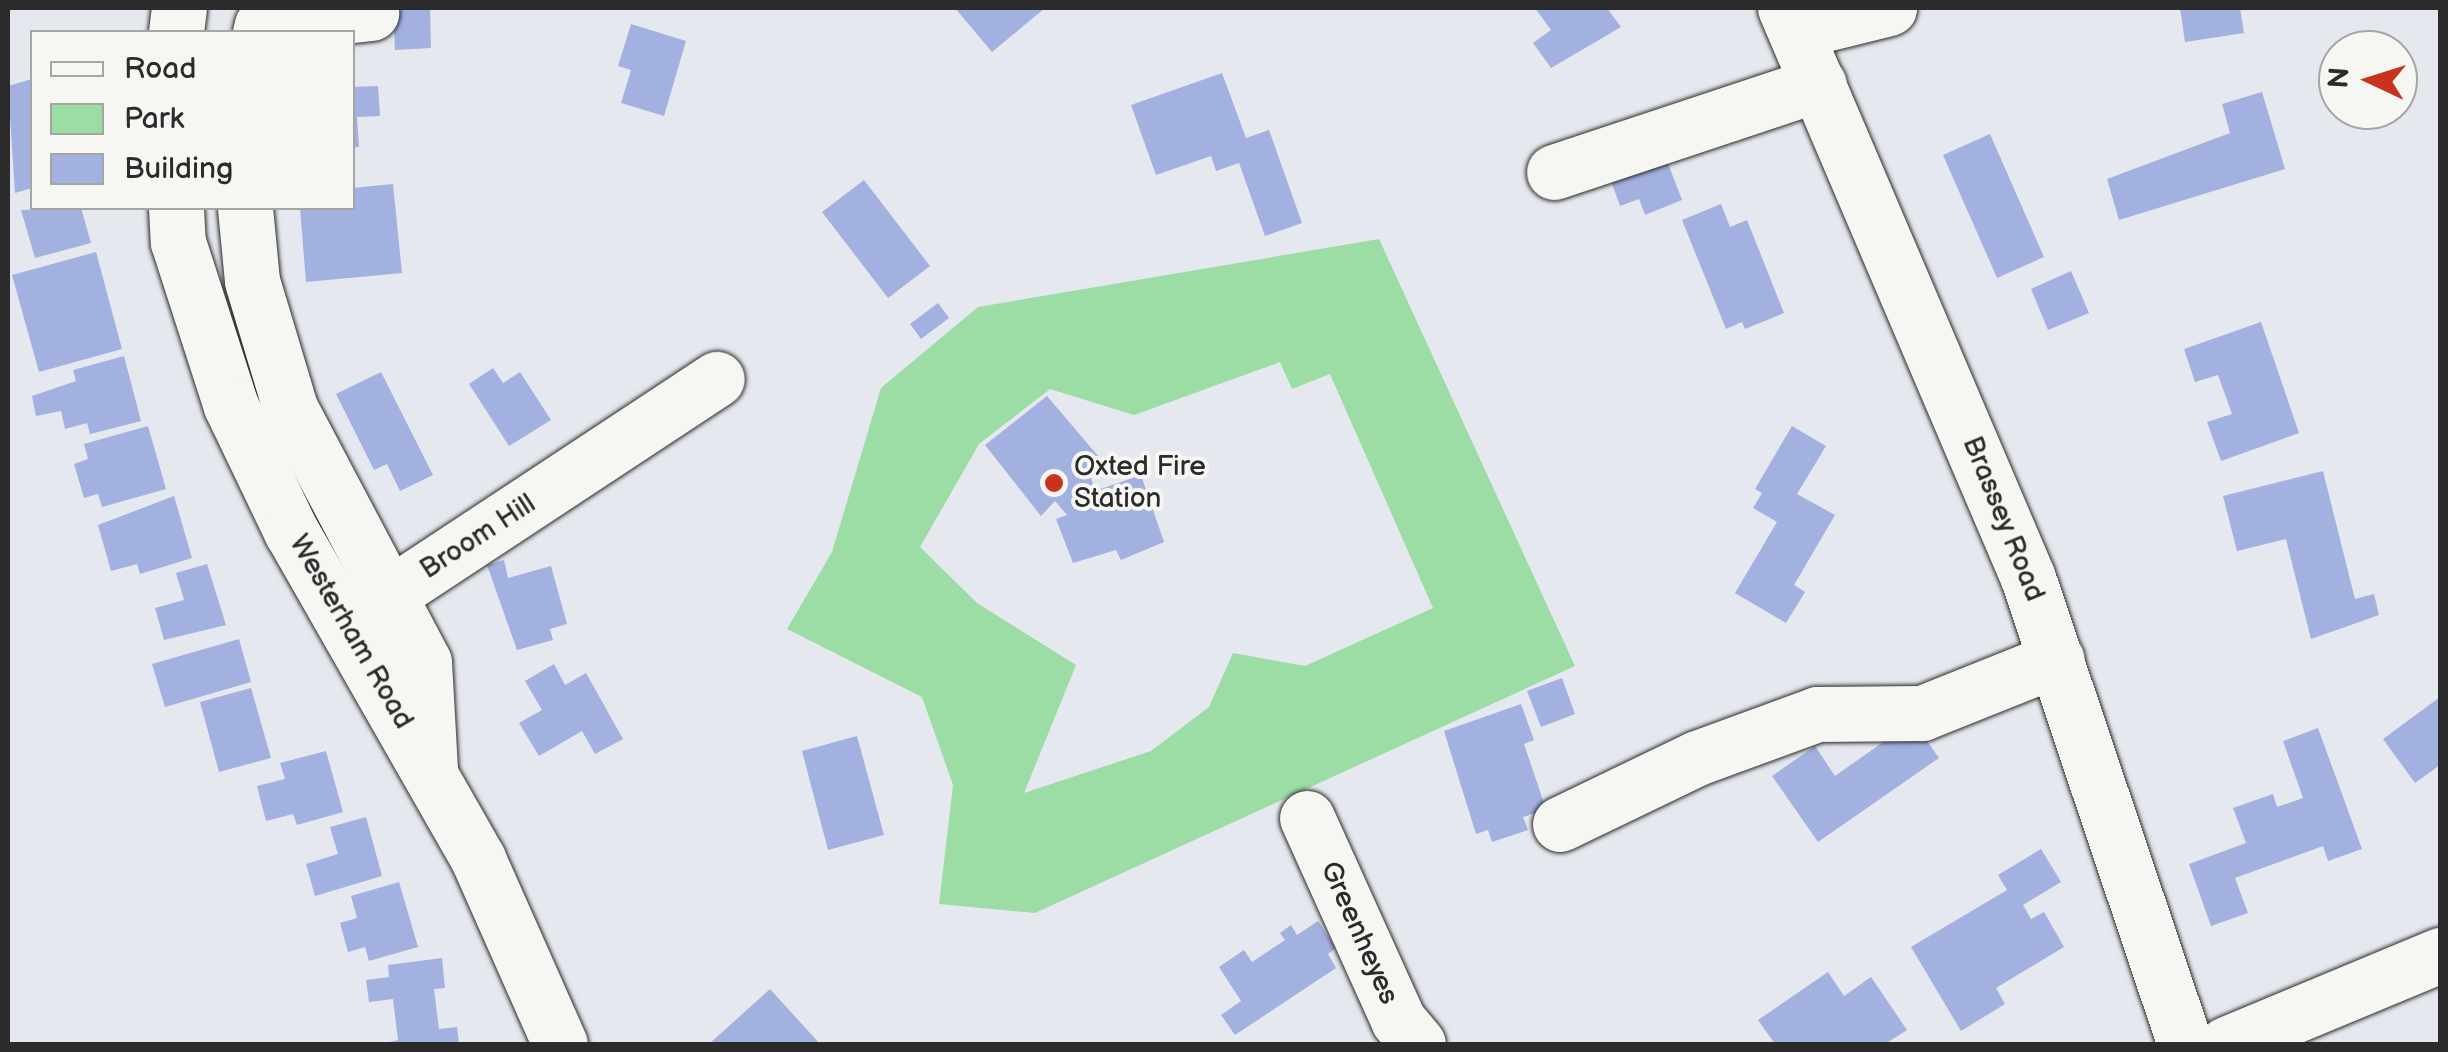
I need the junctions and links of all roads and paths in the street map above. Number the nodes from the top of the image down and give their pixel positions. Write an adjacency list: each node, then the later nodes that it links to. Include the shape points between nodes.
1 (1888, 8): 3 (street)
2 (371, 13): 4 (street)
3 (1791, 20): 5 (street, Brassey Road)
4 (261, 30)
5 (1819, 84): 6 (street); 11 (street, Brassey Road)
6 (1554, 172)
7 (176, 210): 12 (street, Westerham Road, via 178,242 231,406 292,531)
8 (245, 210): 10 (street, via 252,281 290,408 352,538)
9 (716, 379): 10 (street, Broom Hill)
10 (392, 593): 12 (street, Broom Hill, via 424,662)
11 (2057, 659): 14 (street, via 1922,712 1869,708 1817,714 1696,758); 18 (street, Brassey Road)
12 (430, 768): 16 (street, Westerham Road)
13 (1307, 818): 17 (street, Greenheyes, via 1398,1020)
14 (1560, 824)
15 (2440, 955): 19 (street)
16 (560, 1044)
17 (1418, 1044)
18 (2186, 1044)
19 (2226, 1044)

